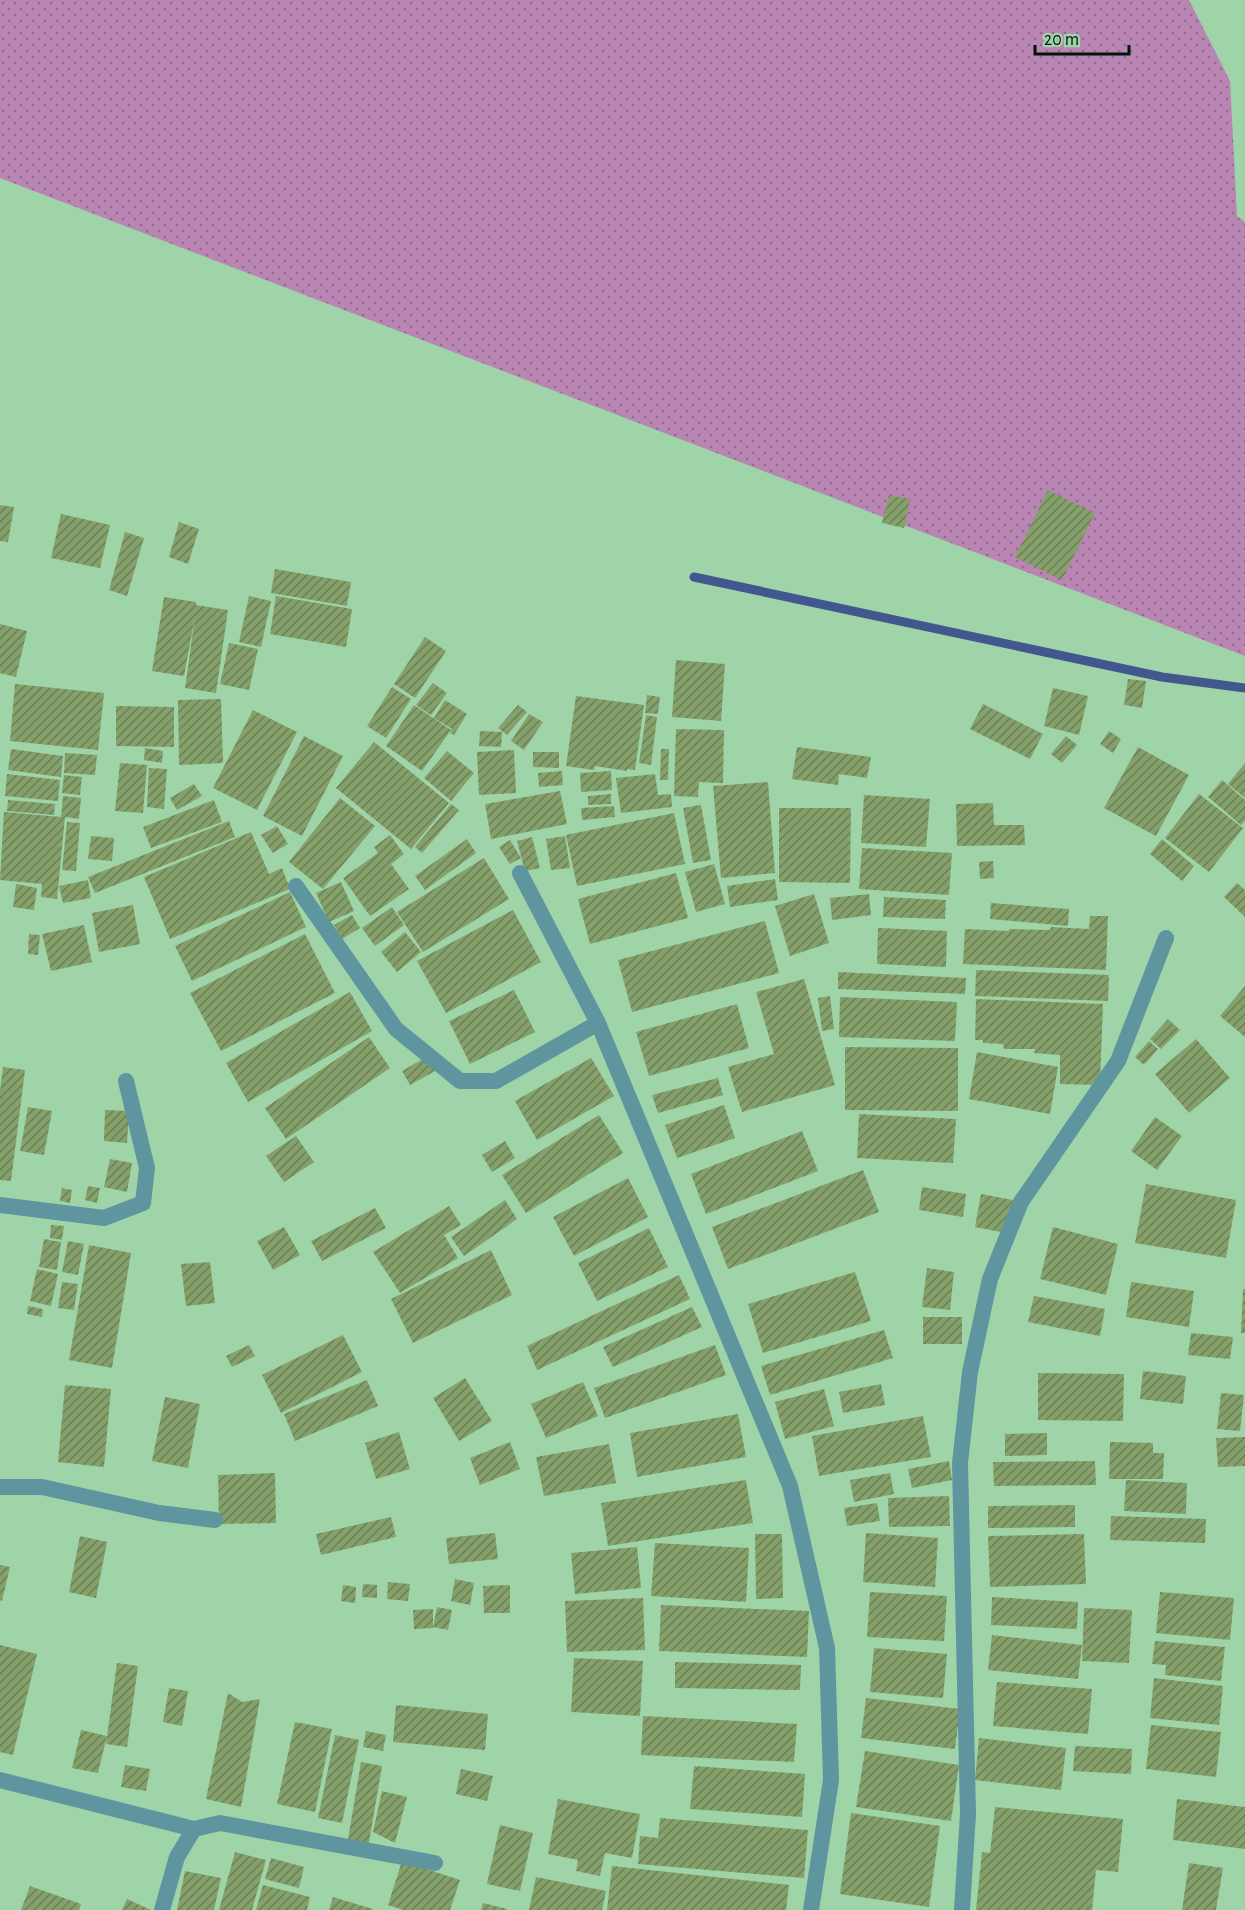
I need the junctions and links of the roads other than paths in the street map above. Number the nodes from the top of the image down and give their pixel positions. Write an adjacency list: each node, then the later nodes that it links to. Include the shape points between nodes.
1 (520, 873): 4 (street)
2 (296, 886): 4 (street, via 396,1029 460,1081 496,1081)
3 (1166, 938): 14 (street, via 1118,1061 1021,1202 990,1280 970,1372 960,1463 968,1814)
4 (597, 1023): 13 (street, via 790,1486 827,1648 831,1780)
5 (126, 1081): 6 (street, via 147,1168 143,1203 104,1218)
6 (0, 1205)
7 (0, 1486): 8 (street, via 42,1487 159,1513)
8 (215, 1520)
9 (0, 1780): 10 (street)
10 (194, 1829): 11 (street, via 220,1823); 12 (street, via 177,1857)
11 (435, 1863)
12 (162, 1910)
13 (810, 1910)
14 (962, 1910)

